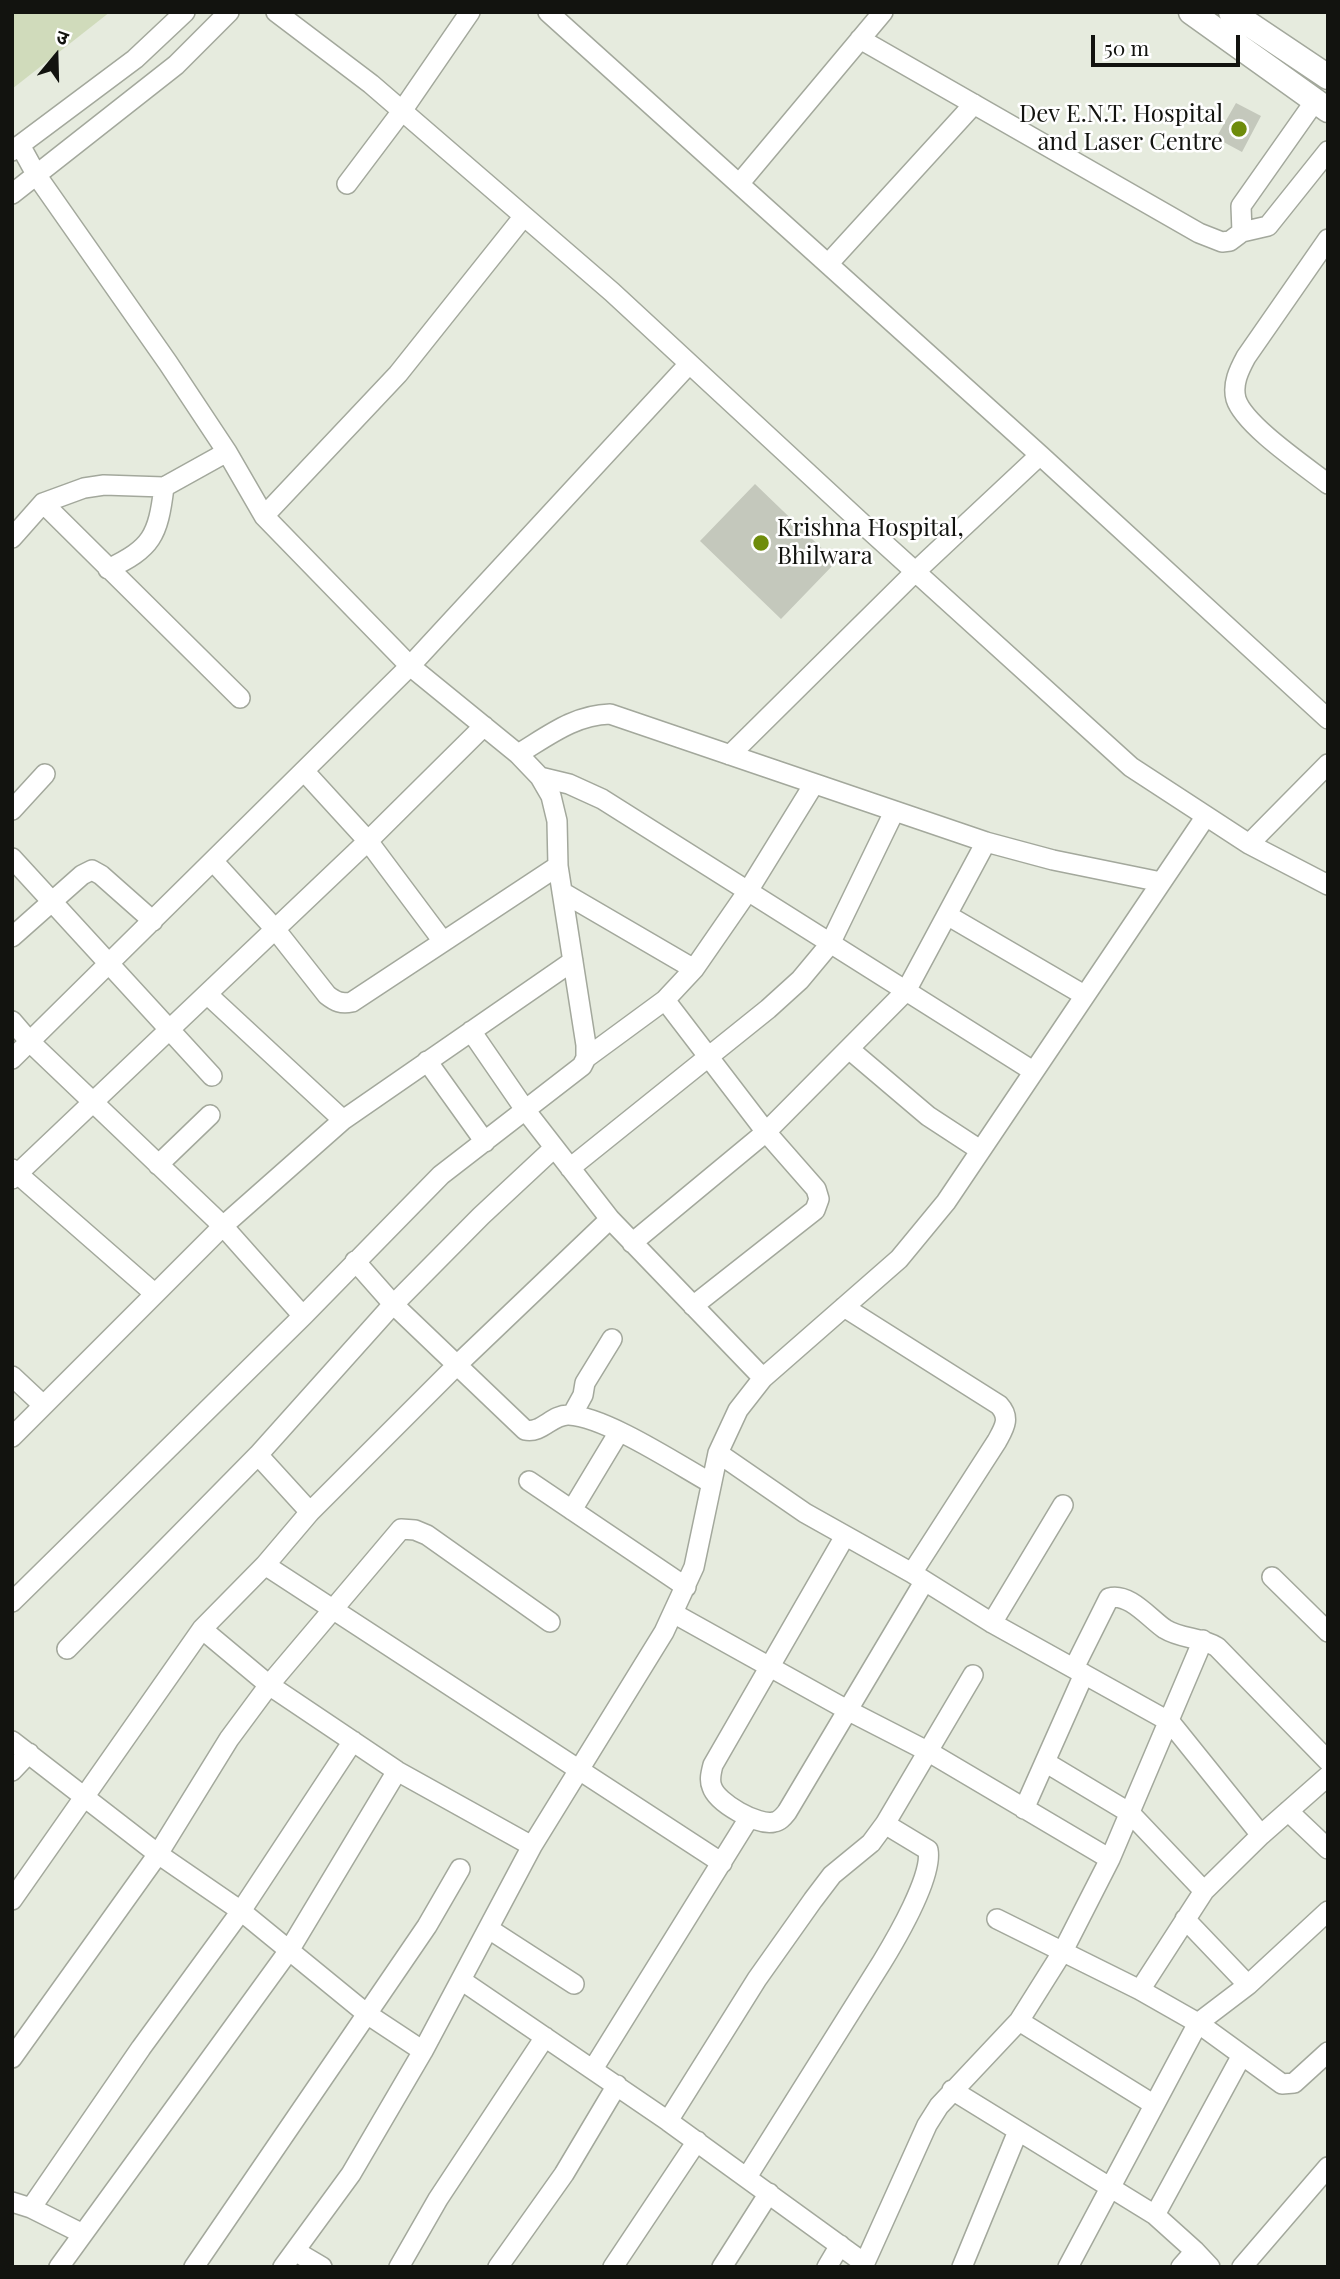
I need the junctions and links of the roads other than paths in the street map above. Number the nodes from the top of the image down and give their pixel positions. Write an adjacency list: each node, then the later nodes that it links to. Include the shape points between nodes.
1 (185, 12): 14 (street, via 135,59)
2 (229, 12): 16 (street, via 176,65)
3 (276, 12): 13 (street)
4 (470, 12): 13 (street)
5 (548, 12): 18 (street)
6 (883, 12): 9 (street)
7 (1191, 12): 12 (main road)
8 (1231, 12): 10 (main road)
9 (860, 39): 11 (street); 18 (street)
10 (1328, 77)
11 (974, 104): 21 (street, via 1213,240 1230,241); 23 (street)
12 (1321, 106): 21 (street, via 1241,206)
13 (402, 111): 17 (street); 20 (street)
14 (16, 148): 16 (street)
15 (1328, 151): 21 (street, via 1268,226)
16 (37, 176): 19 (street); 25 (street)
17 (347, 184)
18 (739, 184): 23 (street)
19 (12, 194)
20 (524, 216): 24 (street); 30 (street, via 398,374)
21 (1242, 232)
22 (1328, 239): 27 (street, via 1246,357 1235,388 1243,413)
23 (828, 264): 26 (street)
24 (689, 364): 33 (street); 34 (street)
25 (227, 452): 28 (street); 30 (street)
26 (1040, 455): 33 (street); 36 (street)
27 (1328, 484)
28 (164, 487): 29 (street, via 104,485); 32 (street, via 148,545)
29 (43, 503): 31 (street); 32 (street)
30 (264, 516): 34 (street)
31 (12, 538)
32 (108, 569): 35 (street)
33 (915, 572): 39 (street); 47 (street, via 1131,767)
34 (410, 666): 37 (street); 41 (street)
35 (240, 698)
36 (1328, 719)
37 (484, 726): 38 (street); 48 (street)
38 (518, 754): 39 (street, via 570,722 610,714); 43 (street)
39 (730, 755): 44 (street)
40 (1328, 764): 50 (street)
41 (304, 772): 48 (street); 52 (street)
42 (45, 774): 45 (street)
43 (540, 777): 53 (street, via 557,821); 56 (street, via 602,799)
44 (814, 784): 46 (street); 56 (street)
45 (12, 810)
46 (894, 812): 49 (street); 64 (street)
47 (1206, 816): 50 (street); 54 (street)
48 (368, 841): 61 (street); 63 (street)
49 (986, 842): 54 (street); 59 (street)
50 (1249, 844): 55 (street)
51 (12, 858): 58 (street)
52 (213, 862): 60 (street); 61 (street)
53 (558, 866): 57 (street); 63 (street)
54 (1161, 883): 70 (street)
55 (1328, 885)
56 (748, 891): 64 (street); 67 (street)
57 (562, 892): 65 (street); 67 (street)
58 (53, 900): 60 (street, via 92,870); 62 (street); 66 (street)
59 (947, 915): 68 (street); 70 (street)
60 (153, 921): 66 (street)
61 (275, 929): 63 (street, via 327,995 344,1003); 69 (street)
62 (12, 937)
63 (442, 940)
64 (830, 944): 68 (street); 78 (street, via 792,988)
65 (573, 961): 74 (street); 77 (street)
66 (110, 963): 73 (street); 75 (street)
67 (694, 969): 71 (street)
68 (906, 991): 76 (street); 81 (street)
69 (206, 994): 73 (street); 86 (street)
70 (1084, 995): 81 (street)
71 (665, 1000): 77 (street); 78 (street)
72 (12, 1021): 75 (street)
73 (170, 1029): 82 (street); 83 (street)
74 (471, 1031): 80 (street); 84 (street)
75 (30, 1042): 79 (street); 83 (street)
76 (849, 1049): 87 (street); 90 (street, via 928,1116)
77 (586, 1058): 84 (street, via 576,1072)
78 (708, 1058): 87 (street); 92 (street)
79 (12, 1059)
80 (427, 1061): 86 (street); 88 (street)
81 (1033, 1070): 90 (street)
82 (212, 1076)
83 (93, 1101): 91 (street); 93 (street)
84 (526, 1111): 88 (street); 89 (street)
85 (210, 1115): 91 (street)
86 (343, 1120): 95 (street)
87 (766, 1132): 96 (street); 100 (street, via 816,1189 818,1205)
88 (485, 1142): 97 (street, via 441,1175)
89 (554, 1148): 92 (street); 99 (street)
90 (980, 1150): 101 (street, via 912,1244)
91 (158, 1165): 95 (street)
92 (570, 1168): 94 (street)
93 (14, 1174): 98 (street)
94 (610, 1219): 96 (street); 104 (street)
95 (223, 1226): 98 (street); 102 (street)
96 (632, 1243): 100 (street)
97 (355, 1261): 99 (street); 102 (street)
98 (155, 1293): 107 (street)
99 (393, 1304): 104 (street); 112 (street)
100 (693, 1306): 106 (street)
101 (844, 1307): 106 (street); 120 (street, via 1005,1412 997,1441)
102 (303, 1316): 123 (street)
103 (612, 1339): 108 (street)
104 (457, 1365): 108 (street, via 525,1430 537,1430 562,1415); 117 (street)
105 (12, 1376): 107 (street)
106 (763, 1378): 111 (street, via 738,1410)
107 (43, 1405): 110 (street)
108 (572, 1415): 109 (street)
109 (619, 1432): 114 (street); 116 (street)
110 (12, 1437)
111 (718, 1453): 114 (street); 118 (street)
112 (258, 1455): 117 (street); 131 (street)
113 (529, 1481): 116 (street)
114 (711, 1483): 122 (street, via 702,1539)
115 (1063, 1505): 127 (street)
116 (572, 1510): 122 (street)
117 (310, 1512): 119 (street)
118 (845, 1536): 120 (street); 132 (street)
119 (265, 1565): 124 (street); 128 (street)
120 (918, 1577): 127 (street); 136 (street)
121 (1272, 1577): 129 (street)
122 (686, 1587): 125 (street)
123 (12, 1602)
124 (333, 1611): 126 (street, via 394,1535 407,1528 427,1535); 135 (street); 144 (street)
125 (673, 1613): 132 (street); 144 (street)
126 (550, 1622)
127 (992, 1623): 133 (street)
128 (202, 1629): 135 (street); 148 (street)
129 (1328, 1632)
130 (1203, 1640): 133 (street, via 1168,1631 1116,1596 1104,1606); 137 (street); 142 (street, via 1227,1656)
131 (67, 1649)
132 (768, 1667): 136 (street); 152 (street, via 710,1775 714,1792)
133 (1079, 1671): 137 (street); 143 (street)
134 (973, 1675): 140 (street)
135 (269, 1685): 139 (street); 157 (street, via 229,1739)
136 (849, 1712): 140 (street); 152 (street, via 787,1812 771,1823)
137 (1170, 1722): 151 (street); 154 (street)
138 (12, 1741): 141 (street)
139 (353, 1741): 146 (street); 163 (street)
140 (929, 1752): 149 (street); 153 (street)
141 (29, 1754): 145 (street); 148 (street)
142 (1328, 1761)
143 (1045, 1762): 149 (street); 151 (street)
144 (577, 1770): 155 (street); 159 (street)
145 (12, 1771)
146 (397, 1771): 155 (street); 168 (street)
147 (1328, 1776): 150 (street)
148 (85, 1799): 157 (street); 162 (street)
149 (1024, 1809): 158 (street)
150 (1288, 1811): 154 (street); 156 (street)
151 (1130, 1813): 158 (street); 161 (street)
152 (749, 1818): 159 (street)
153 (885, 1824): 186 (street, via 871,1843 824,1884 757,1979); 190 (street, via 929,1852 919,1889 900,1932)
154 (1261, 1835): 161 (street)
155 (532, 1846): 167 (street)
156 (1328, 1849)
157 (158, 1854): 163 (street); 181 (street)
158 (1110, 1859): 169 (street)
159 (722, 1863): 182 (street)
160 (460, 1869): 174 (street)
161 (1204, 1891): 166 (street)
162 (12, 1900)
163 (241, 1911): 168 (street); 194 (street)
164 (1328, 1911): 172 (street)
165 (997, 1919): 169 (street)
166 (1185, 1919): 172 (street); 173 (street)
167 (489, 1929): 170 (street); 171 (street)
168 (290, 1949): 174 (street); 196 (street)
169 (1063, 1951): 173 (street); 175 (street)
170 (461, 1980): 177 (street); 178 (street)
171 (574, 1984)
172 (1248, 1985): 176 (street)
173 (1140, 1990): 176 (street)
174 (368, 2014): 178 (street); 202 (street)
175 (1019, 2021): 184 (street); 185 (street)
176 (1198, 2023): 180 (street); 185 (street)
177 (545, 2037): 182 (street); 204 (street, via 438,2199)
178 (423, 2051): 199 (street, via 351,2174)
179 (1328, 2052): 180 (street, via 1286,2085)
180 (1242, 2055): 195 (street)
181 (12, 2058)
182 (593, 2069): 183 (street)
183 (617, 2085): 186 (street); 205 (street, via 564,2174)
184 (952, 2090): 187 (street); 200 (street, via 927,2125)
185 (1153, 2104): 191 (street)
186 (668, 2121): 188 (street)
187 (1018, 2131): 191 (street); 209 (street)
188 (697, 2141): 190 (street); 206 (street)
189 (1328, 2167): 213 (street)
190 (747, 2177): 192 (street)
191 (1111, 2187): 195 (street); 210 (street)
192 (769, 2193): 197 (street); 207 (street)
193 (12, 2202): 194 (street)
194 (31, 2208): 196 (street)
195 (1155, 2215): 198 (street)
196 (83, 2234): 201 (street)
197 (840, 2245): 200 (street); 208 (street)
198 (1195, 2251): 211 (street); 212 (street)
199 (289, 2259): 203 (street)
200 (864, 2265)
201 (59, 2267)
202 (194, 2267)
203 (322, 2267)
204 (399, 2267)
205 (498, 2267)
206 (614, 2267)
207 (722, 2267)
208 (827, 2267)
209 (961, 2267)
210 (1068, 2267)
211 (1181, 2267)
212 (1210, 2267)
213 (1242, 2267)

